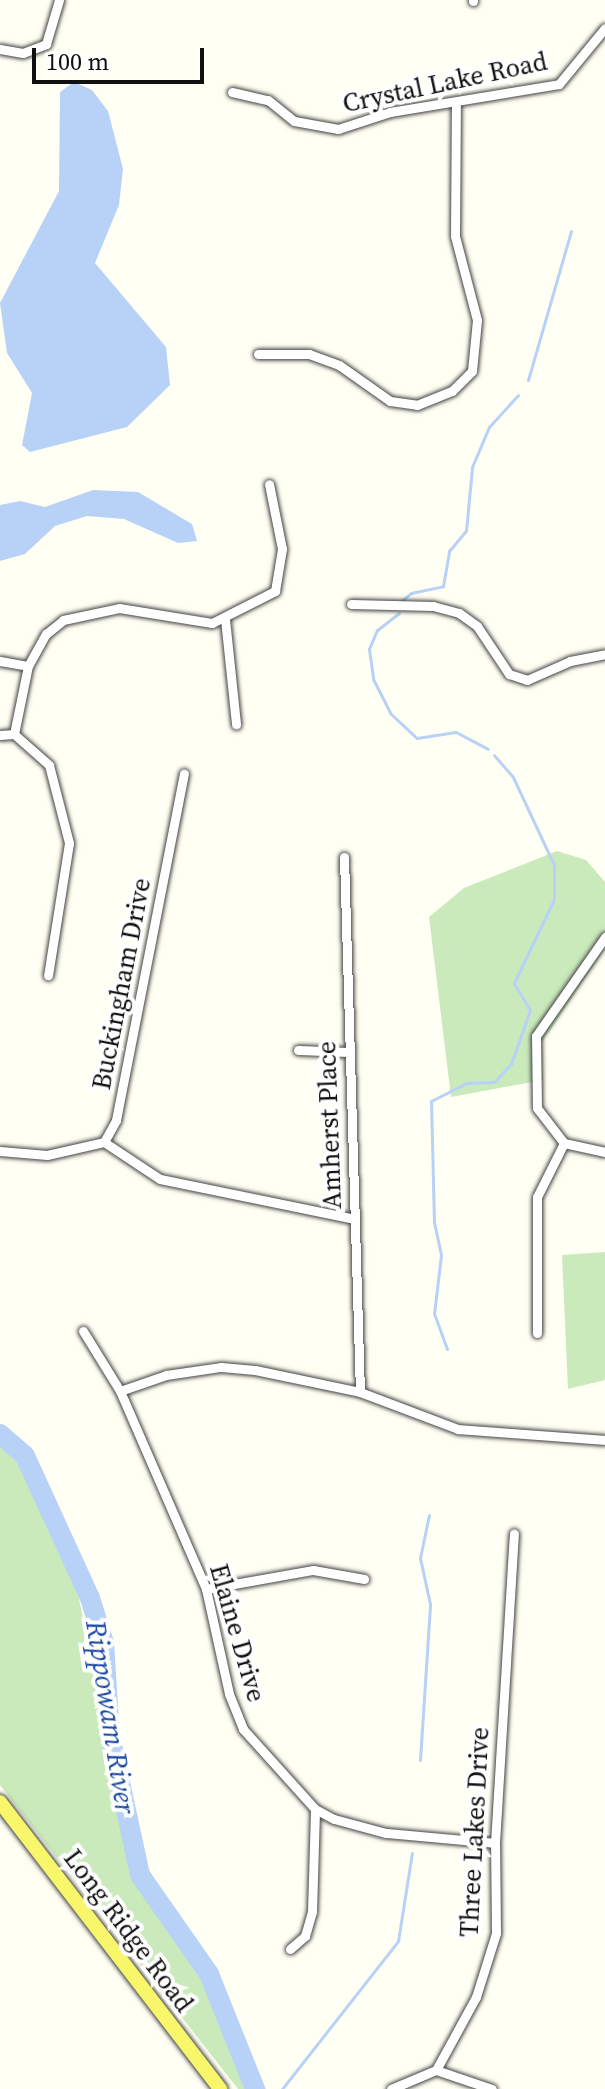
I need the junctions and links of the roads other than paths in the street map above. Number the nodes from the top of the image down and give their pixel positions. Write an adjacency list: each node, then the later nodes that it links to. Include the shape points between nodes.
1 (59, 0): 3 (street, via 46,44 23,53)
2 (605, 28): 5 (street, Crystal Lake Road, via 559,84)
3 (0, 49)
4 (232, 92): 5 (street, Crystal Lake Road, via 268,100 294,121 338,129 390,112)
5 (456, 106): 6 (street, via 455,236 477,320 472,371 452,391 417,405 390,401 339,365 309,354)
6 (258, 354)
7 (269, 484): 9 (street, via 279,518 280,580 264,600)
8 (351, 604): 10 (street, via 433,606 459,613 477,626 509,674 527,680 570,661)
9 (225, 619): 12 (street, via 186,622 119,608 77,613 46,634); 13 (street)
10 (605, 654)
11 (0, 661): 12 (street)
12 (28, 666): 14 (street)
13 (236, 724)
14 (14, 734): 15 (street); 19 (street, via 49,765 69,843)
15 (0, 735)
16 (184, 774): 22 (street, Buckingham Drive, via 127,1083)
17 (344, 857): 21 (street, Amherst Place)
18 (605, 937): 23 (street, via 536,1036 537,1108)
19 (48, 975)
20 (298, 1050): 21 (street)
21 (349, 1052): 26 (street, Amherst Place)
22 (104, 1142): 24 (street, via 47,1155); 26 (street, via 160,1179)
23 (564, 1143): 25 (street); 28 (street, via 537,1197)
24 (0, 1151)
25 (605, 1152)
26 (355, 1219): 30 (street, Amherst Place)
27 (83, 1331): 29 (street, Elaine Drive)
28 (537, 1333)
29 (120, 1391): 30 (street, via 221,1367); 34 (street, Elaine Drive)
30 (360, 1392): 31 (street, via 458,1429)
31 (605, 1440)
32 (514, 1534): 37 (street, Three Lakes Drive)
33 (364, 1579): 34 (street, via 313,1570)
34 (206, 1589): 36 (street, Elaine Drive, via 229,1694 243,1729)
35 (0, 1802): 40 (main road, Long Ridge Road)
36 (315, 1809): 37 (street, Elaine Drive, via 386,1833); 38 (street, via 312,1912 305,1936)
37 (495, 1843): 39 (street, Three Lakes Drive, via 496,1933 476,1997)
38 (290, 1949)
39 (436, 2070): 41 (street); 42 (street)
40 (220, 2089)
41 (391, 2089)
42 (492, 2089)

